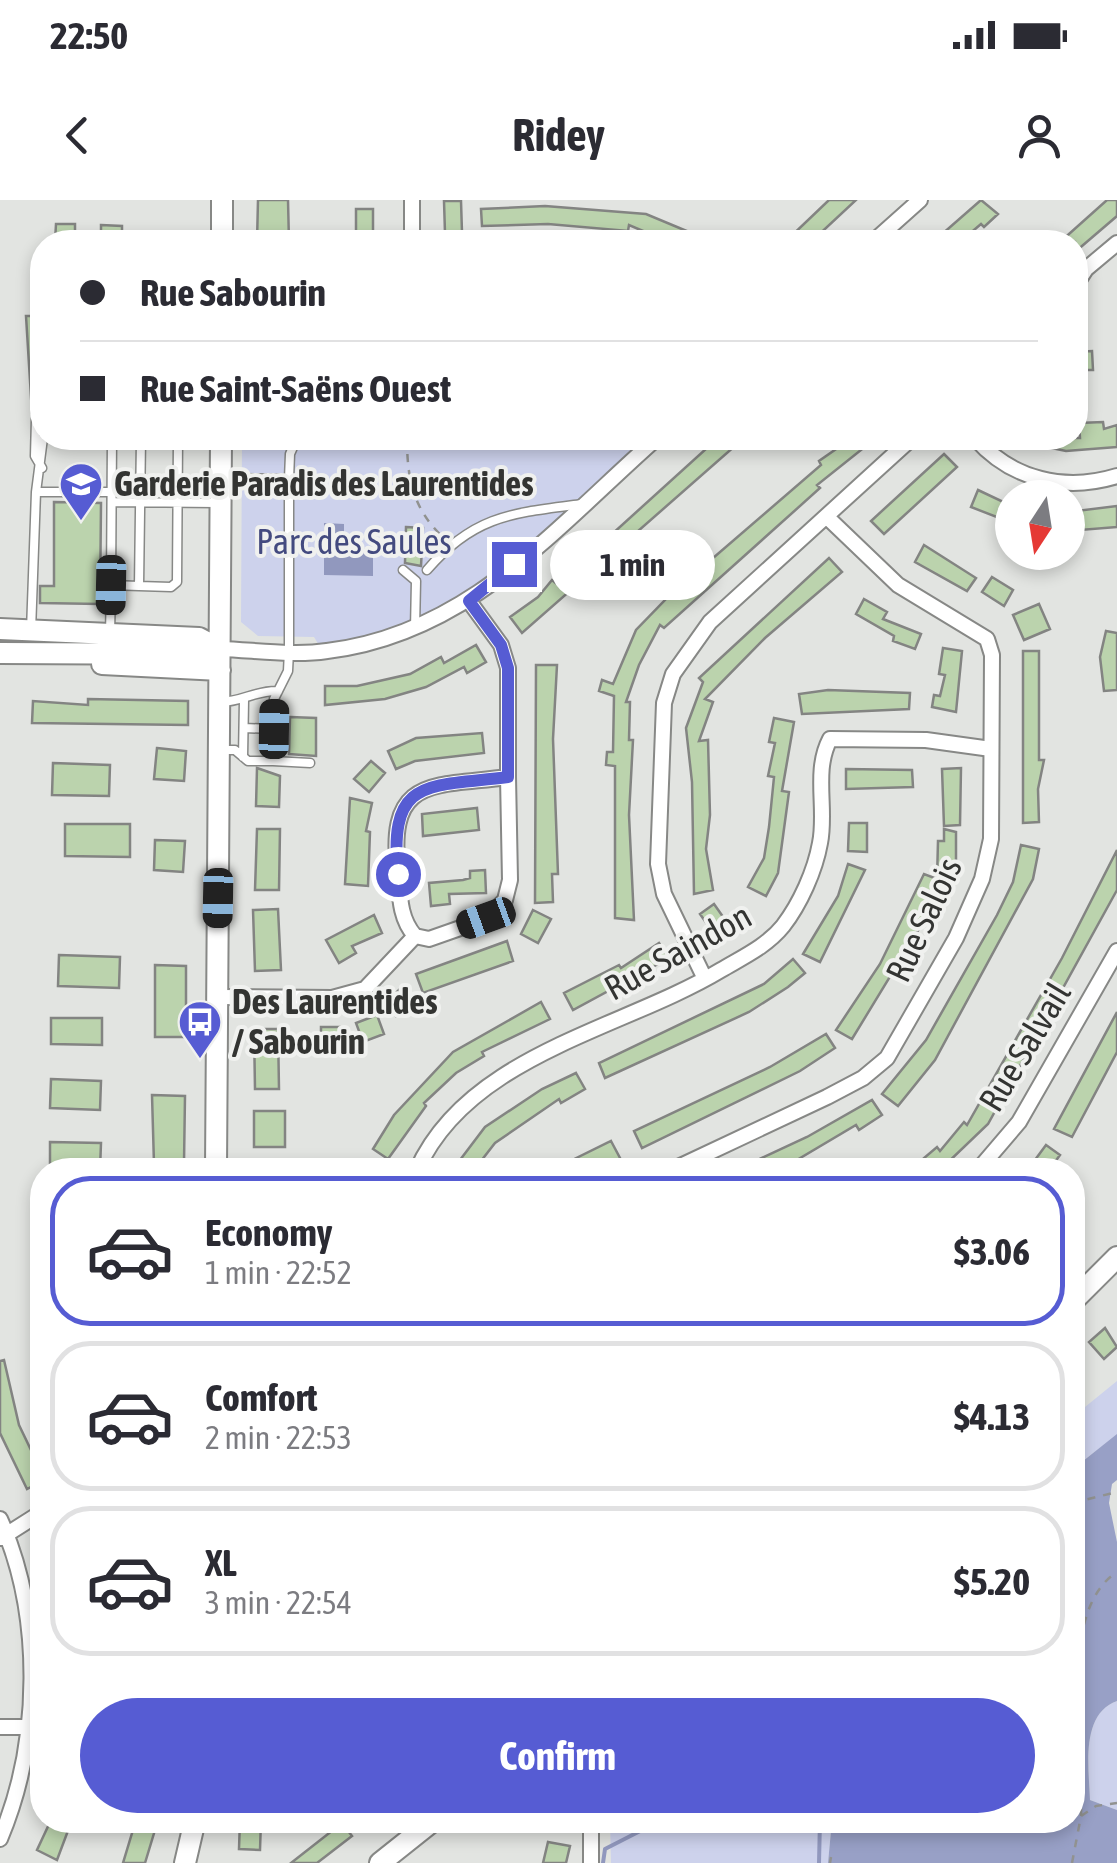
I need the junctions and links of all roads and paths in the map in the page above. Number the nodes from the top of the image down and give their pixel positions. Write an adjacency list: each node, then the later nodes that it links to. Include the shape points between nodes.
1 (222, 200): 4 (main road)
2 (412, 200): 5 (street)
3 (920, 200): 6 (street)
4 (222, 230)
5 (412, 230)
6 (887, 230)
7 (1117, 242): 8 (street)
8 (1088, 267)
9 (36, 450): 20 (lane)
10 (43, 450): 20 (lane)
11 (112, 450): 25 (lane)
12 (141, 450): 26 (lane)
13 (178, 450): 27 (lane)
14 (222, 450): 22 (main road)
15 (292, 450): 23 (lane)
16 (407, 450): 31 (path, via 419,512)
17 (643, 450): 29 (street)
18 (899, 450): 30 (street)
19 (992, 450): 21 (street, via 1034,480 1064,484)
20 (42, 468): 24 (lane)
21 (1117, 476)
22 (222, 478): 23 (lane); 28 (main road)
23 (289, 479): 41 (lane)
24 (36, 492): 25 (lane); 38 (lane)
25 (112, 497): 26 (lane); 34 (lane)
26 (140, 502): 27 (lane); 35 (lane)
27 (178, 503): 28 (lane); 35 (lane, via 177,582)
28 (221, 504): 44 (main road)
29 (582, 504): 31 (lane, via 494,518); 36 (street)
30 (828, 518): 50 (street, Rue Salois, via 898,585 987,639); 58 (street, via 710,622 672,674 664,703 658,864 664,894)
31 (450, 543): 33 (lane)
32 (404, 570): 39 (lane, via 416,581)
33 (427, 570)
34 (111, 585): 35 (lane); 40 (lane)
35 (140, 586)
36 (469, 601): 39 (street); 55 (street, via 501,645 508,668)
37 (0, 629): 38 (main road)
38 (31, 630): 40 (main road); 43 (lane)
39 (416, 631): 41 (street, via 323,652)
40 (110, 634): 44 (main road, via 199,638)
41 (288, 651): 44 (street); 45 (lane)
42 (0, 653): 43 (main road)
43 (31, 654): 44 (main road, via 200,654)
44 (220, 660): 47 (main road)
45 (278, 692): 46 (lane, via 262,690); 49 (lane)
46 (244, 700): 47 (lane); 48 (lane)
47 (219, 702): 51 (main road)
48 (244, 728): 49 (lane); 52 (lane)
49 (274, 729): 53 (lane)
50 (991, 749): 58 (street, Rue Saindon, via 830,739 822,754 821,842 811,875 783,926); 62 (street, Rue Salois, via 991,839 982,879 886,1058 863,1078)
51 (219, 750): 52 (lane); 59 (main road)
52 (243, 757): 53 (lane)
53 (273, 762): 54 (lane)
54 (310, 763)
55 (508, 777): 56 (street, via 506,900 486,918 429,939); 56 (street, via 433,787 412,794 401,807 401,899 404,923)
56 (416, 936): 59 (street, via 365,990 332,998)
57 (1117, 952): 63 (street, Rue Salvail, via 1019,1122)
58 (706, 979): 61 (street, Rue Saindon, via 500,1080 450,1121)
59 (217, 998): 60 (main road)
60 (216, 1158)
61 (425, 1158)
62 (697, 1158)
63 (988, 1158)
64 (1117, 1258): 65 (main road)
65 (1085, 1289)
66 (1117, 1492): 67 (path)
67 (1085, 1499)
68 (0, 1519): 70 (street)
69 (30, 1520): 70 (street)
70 (4, 1537): 73 (street, via 24,1594)
71 (1117, 1572): 72 (path, via 1094,1593)
72 (1085, 1615)
73 (30, 1645)
74 (30, 1678): 75 (street)
75 (28, 1727): 76 (street); 83 (street)
76 (0, 1728)
77 (1117, 1803): 78 (path)
78 (1085, 1813)
79 (192, 1833): 85 (main road)
80 (418, 1833): 86 (main road)
81 (591, 1833): 87 (street)
82 (1078, 1833): 89 (path)
83 (0, 1838)
84 (831, 1856): 88 (path)
85 (184, 1863)
86 (380, 1863)
87 (590, 1863)
88 (830, 1863)
89 (1072, 1863)

